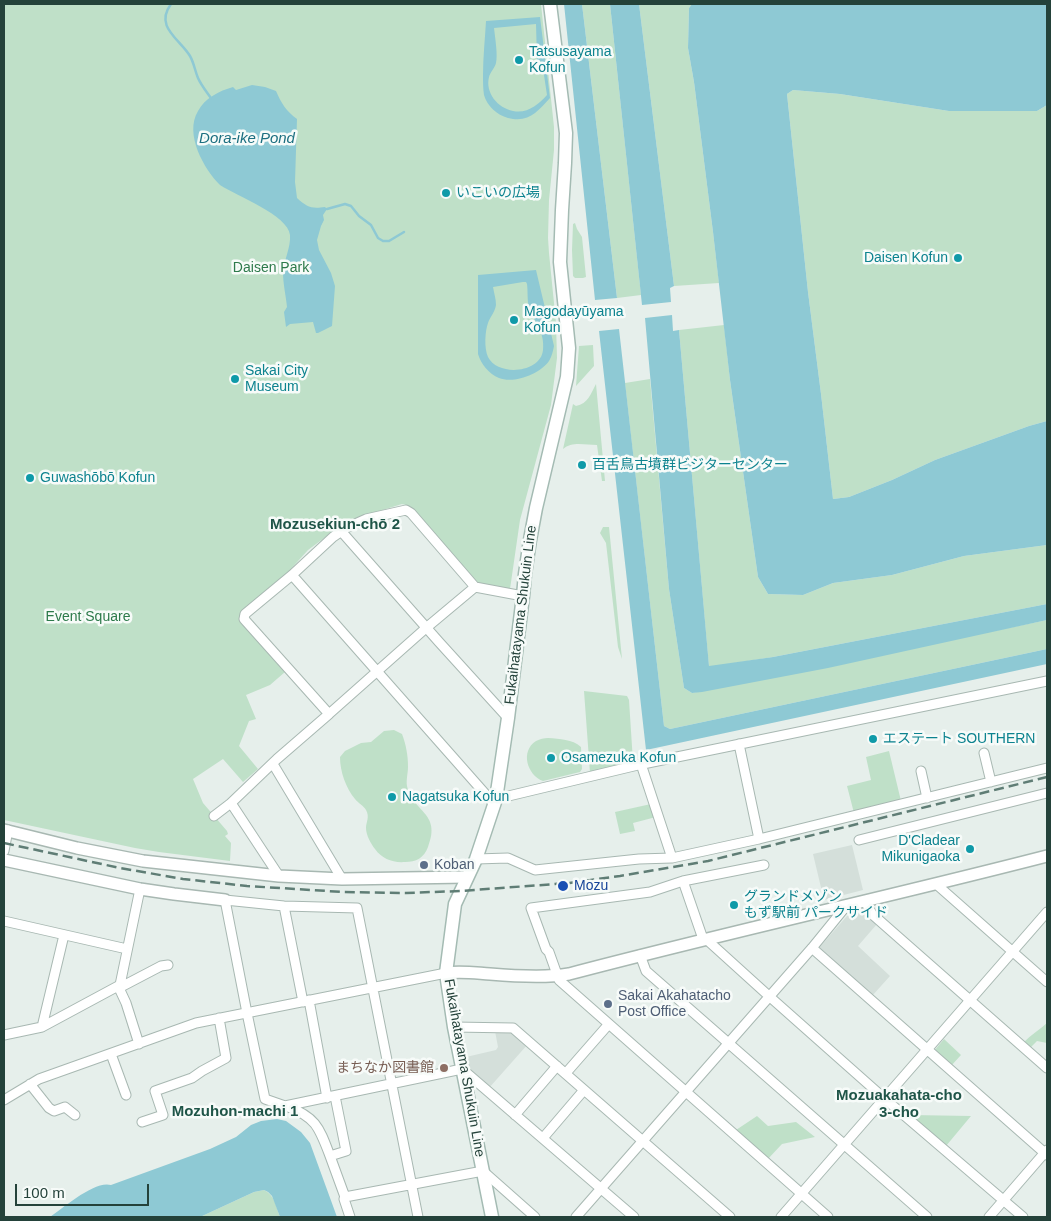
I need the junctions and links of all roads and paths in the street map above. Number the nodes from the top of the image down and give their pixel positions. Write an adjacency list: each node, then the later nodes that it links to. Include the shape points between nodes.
1 (550, 4): 5 (main road, Fukaihatayama Shukuin Line, via 566,133 560,255 569,348 567,377 530,540)
2 (341, 532): 3 (street); 4 (street, via 366,519 406,510); 6 (street)
3 (292, 575): 7 (street); 9 (street, via 245,614 244,619)
4 (475, 587): 5 (street); 6 (street)
5 (523, 596): 10 (main road, Fukaihatayama Shukuin Line)
6 (426, 628): 7 (street); 10 (street)
7 (376, 672): 9 (street); 20 (street)
8 (1047, 681): 11 (street)
9 (329, 714): 13 (street)
10 (508, 718): 20 (main road, Fukaihatayama Shukuin Line)
11 (739, 744): 14 (street); 24 (street)
12 (984, 753): 17 (street)
13 (273, 764): 21 (street); 33 (street)
14 (641, 764): 20 (street); 27 (street)
15 (1047, 768): 17 (street)
16 (921, 771): 19 (street)
17 (991, 782): 19 (street)
18 (1047, 793): 25 (street)
19 (927, 798): 24 (street)
20 (496, 802): 28 (main road, Fukaihatayama Shukuin Line)
21 (231, 803): 22 (street); 31 (street)
22 (214, 816)
23 (6, 830): 29 (street); 31 (street, via 143,861)
24 (759, 839): 27 (street)
25 (859, 840)
26 (1047, 856): 35 (street)
27 (672, 858): 28 (street, via 639,858 535,870 508,858)
28 (476, 859): 32 (main road, Fukaihatayama Shukuin Line)
29 (4, 860): 36 (street)
30 (764, 865): 34 (street)
31 (279, 876): 33 (street)
32 (467, 877): 33 (street); 50 (main road, Fukaihatayama Shukuin Line, via 453,911)
33 (342, 879)
34 (683, 881): 44 (street); 51 (street, via 650,892 531,908)
35 (936, 884): 38 (street); 47 (street)
36 (140, 889): 37 (street); 46 (street)
37 (224, 900): 40 (street); 58 (street)
38 (865, 901): 39 (street); 57 (street, via 872,914)
39 (847, 905): 44 (street); 45 (street)
40 (284, 906): 54 (street, via 357,908); 56 (street)
41 (1047, 912): 47 (street)
42 (4, 921): 43 (street)
43 (64, 935): 46 (street); 62 (street)
44 (705, 939): 48 (street); 55 (street)
45 (812, 948): 55 (street); 66 (street)
46 (127, 949): 53 (street)
47 (1013, 952): 52 (street); 57 (street)
48 (640, 956): 51 (street); 65 (street, via 646,972)
49 (168, 965): 53 (street)
50 (446, 973): 51 (street); 54 (street); 61 (main road, Fukaihatayama Shukuin Line)
51 (557, 976): 60 (street)
52 (1047, 982)
53 (120, 986): 62 (street); 64 (street)
54 (373, 988): 56 (street); 72 (street)
55 (770, 997): 65 (street); 78 (street)
56 (306, 1001): 58 (street); 77 (street)
57 (970, 1001): 66 (street); 69 (street)
58 (246, 1013): 59 (street); 80 (street, via 265,1099)
59 (219, 1018): 64 (street); 83 (street, via 226,1058 192,1078 156,1091 164,1115)
60 (608, 1024): 71 (street); 75 (street)
61 (454, 1027): 68 (street, via 513,1028); 70 (main road, Fukaihatayama Shukuin Line)
62 (42, 1028): 63 (street)
63 (4, 1035)
64 (139, 1044): 67 (street)
65 (728, 1044): 75 (street); 86 (street)
66 (927, 1050): 78 (street); 87 (street)
67 (111, 1054): 73 (street); 76 (street)
68 (557, 1066): 71 (street); 82 (street)
69 (1047, 1068)
70 (462, 1069): 72 (street); 82 (street); 89 (main road, Fukaihatayama Shukuin Line)
71 (566, 1073): 74 (street)
72 (392, 1083): 77 (street); 90 (street)
73 (30, 1084): 79 (street); 81 (street, via 49,1108 54,1111 65,1107)
74 (584, 1090): 84 (street); 85 (street)
75 (686, 1093): 85 (street); 92 (street)
76 (126, 1096)
77 (331, 1097): 80 (street); 88 (street, via 346,1151)
78 (885, 1099): 86 (street); 94 (street)
79 (4, 1100)
80 (285, 1106): 88 (street, via 312,1121)
81 (75, 1115)
82 (515, 1115): 84 (street)
83 (142, 1122)
84 (542, 1138): 91 (street)
85 (644, 1141): 91 (street); 101 (street)
86 (844, 1146): 92 (street); 104 (street)
87 (1046, 1152): 94 (street)
88 (330, 1156): 93 (street)
89 (483, 1171): 90 (street); 97 (main road, Fukaihatayama Shukuin Line); 98 (street)
90 (412, 1185): 93 (street); 96 (street)
91 (601, 1188): 99 (street); 100 (street)
92 (802, 1195): 102 (street); 103 (street)
93 (345, 1197): 95 (street)
94 (1004, 1200): 105 (street); 106 (street)
95 (350, 1217)
96 (418, 1217)
97 (492, 1217)
98 (535, 1217)
99 (576, 1217)
100 (634, 1217)
101 (730, 1217)
102 (781, 1217)
103 (828, 1217)
104 (927, 1217)
105 (989, 1217)
106 (1023, 1217)

